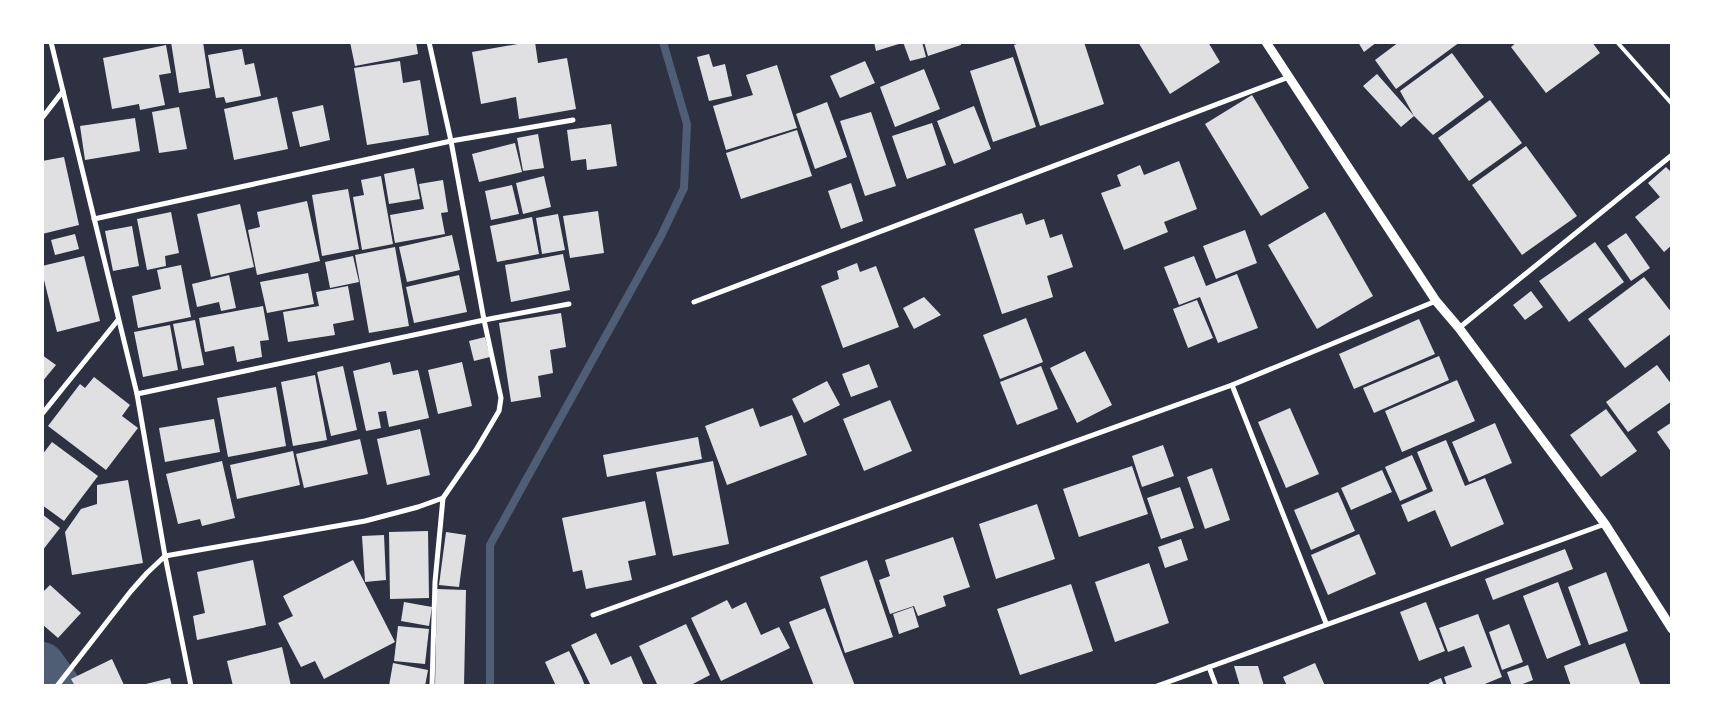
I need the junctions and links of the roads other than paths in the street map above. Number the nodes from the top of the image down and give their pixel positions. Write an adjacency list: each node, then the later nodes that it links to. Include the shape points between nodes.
1 (51, 42): 6 (street)
2 (429, 42): 10 (street)
3 (1266, 42): 5 (street)
4 (1617, 42): 7 (lane)
5 (1289, 77): 13 (street); 14 (street)
6 (63, 92): 8 (street); 12 (street)
7 (1672, 104)
8 (42, 118)
9 (573, 120): 10 (street)
10 (451, 142): 12 (street); 17 (street)
11 (1672, 155): 18 (street)
12 (94, 219): 16 (street)
13 (1436, 301): 18 (street); 19 (street)
14 (694, 302)
15 (569, 304): 17 (street)
16 (118, 320): 20 (street); 21 (street)
17 (484, 320): 20 (street); 22 (street, via 501,398 499,411)
18 (1459, 328): 23 (street)
19 (1232, 385): 25 (street); 26 (street)
20 (137, 394): 24 (street)
21 (42, 414)
22 (443, 498): 24 (street, via 365,521); 31 (street, via 435,582)
23 (1605, 524): 26 (street); 27 (street)
24 (165, 556): 29 (street, via 131,591); 30 (street)
25 (593, 615)
26 (1326, 623): 28 (street)
27 (1672, 629)
28 (1209, 667): 32 (street); 33 (street)
29 (57, 686)
30 (191, 686)
31 (432, 686)
32 (1156, 686)
33 (1216, 686)

